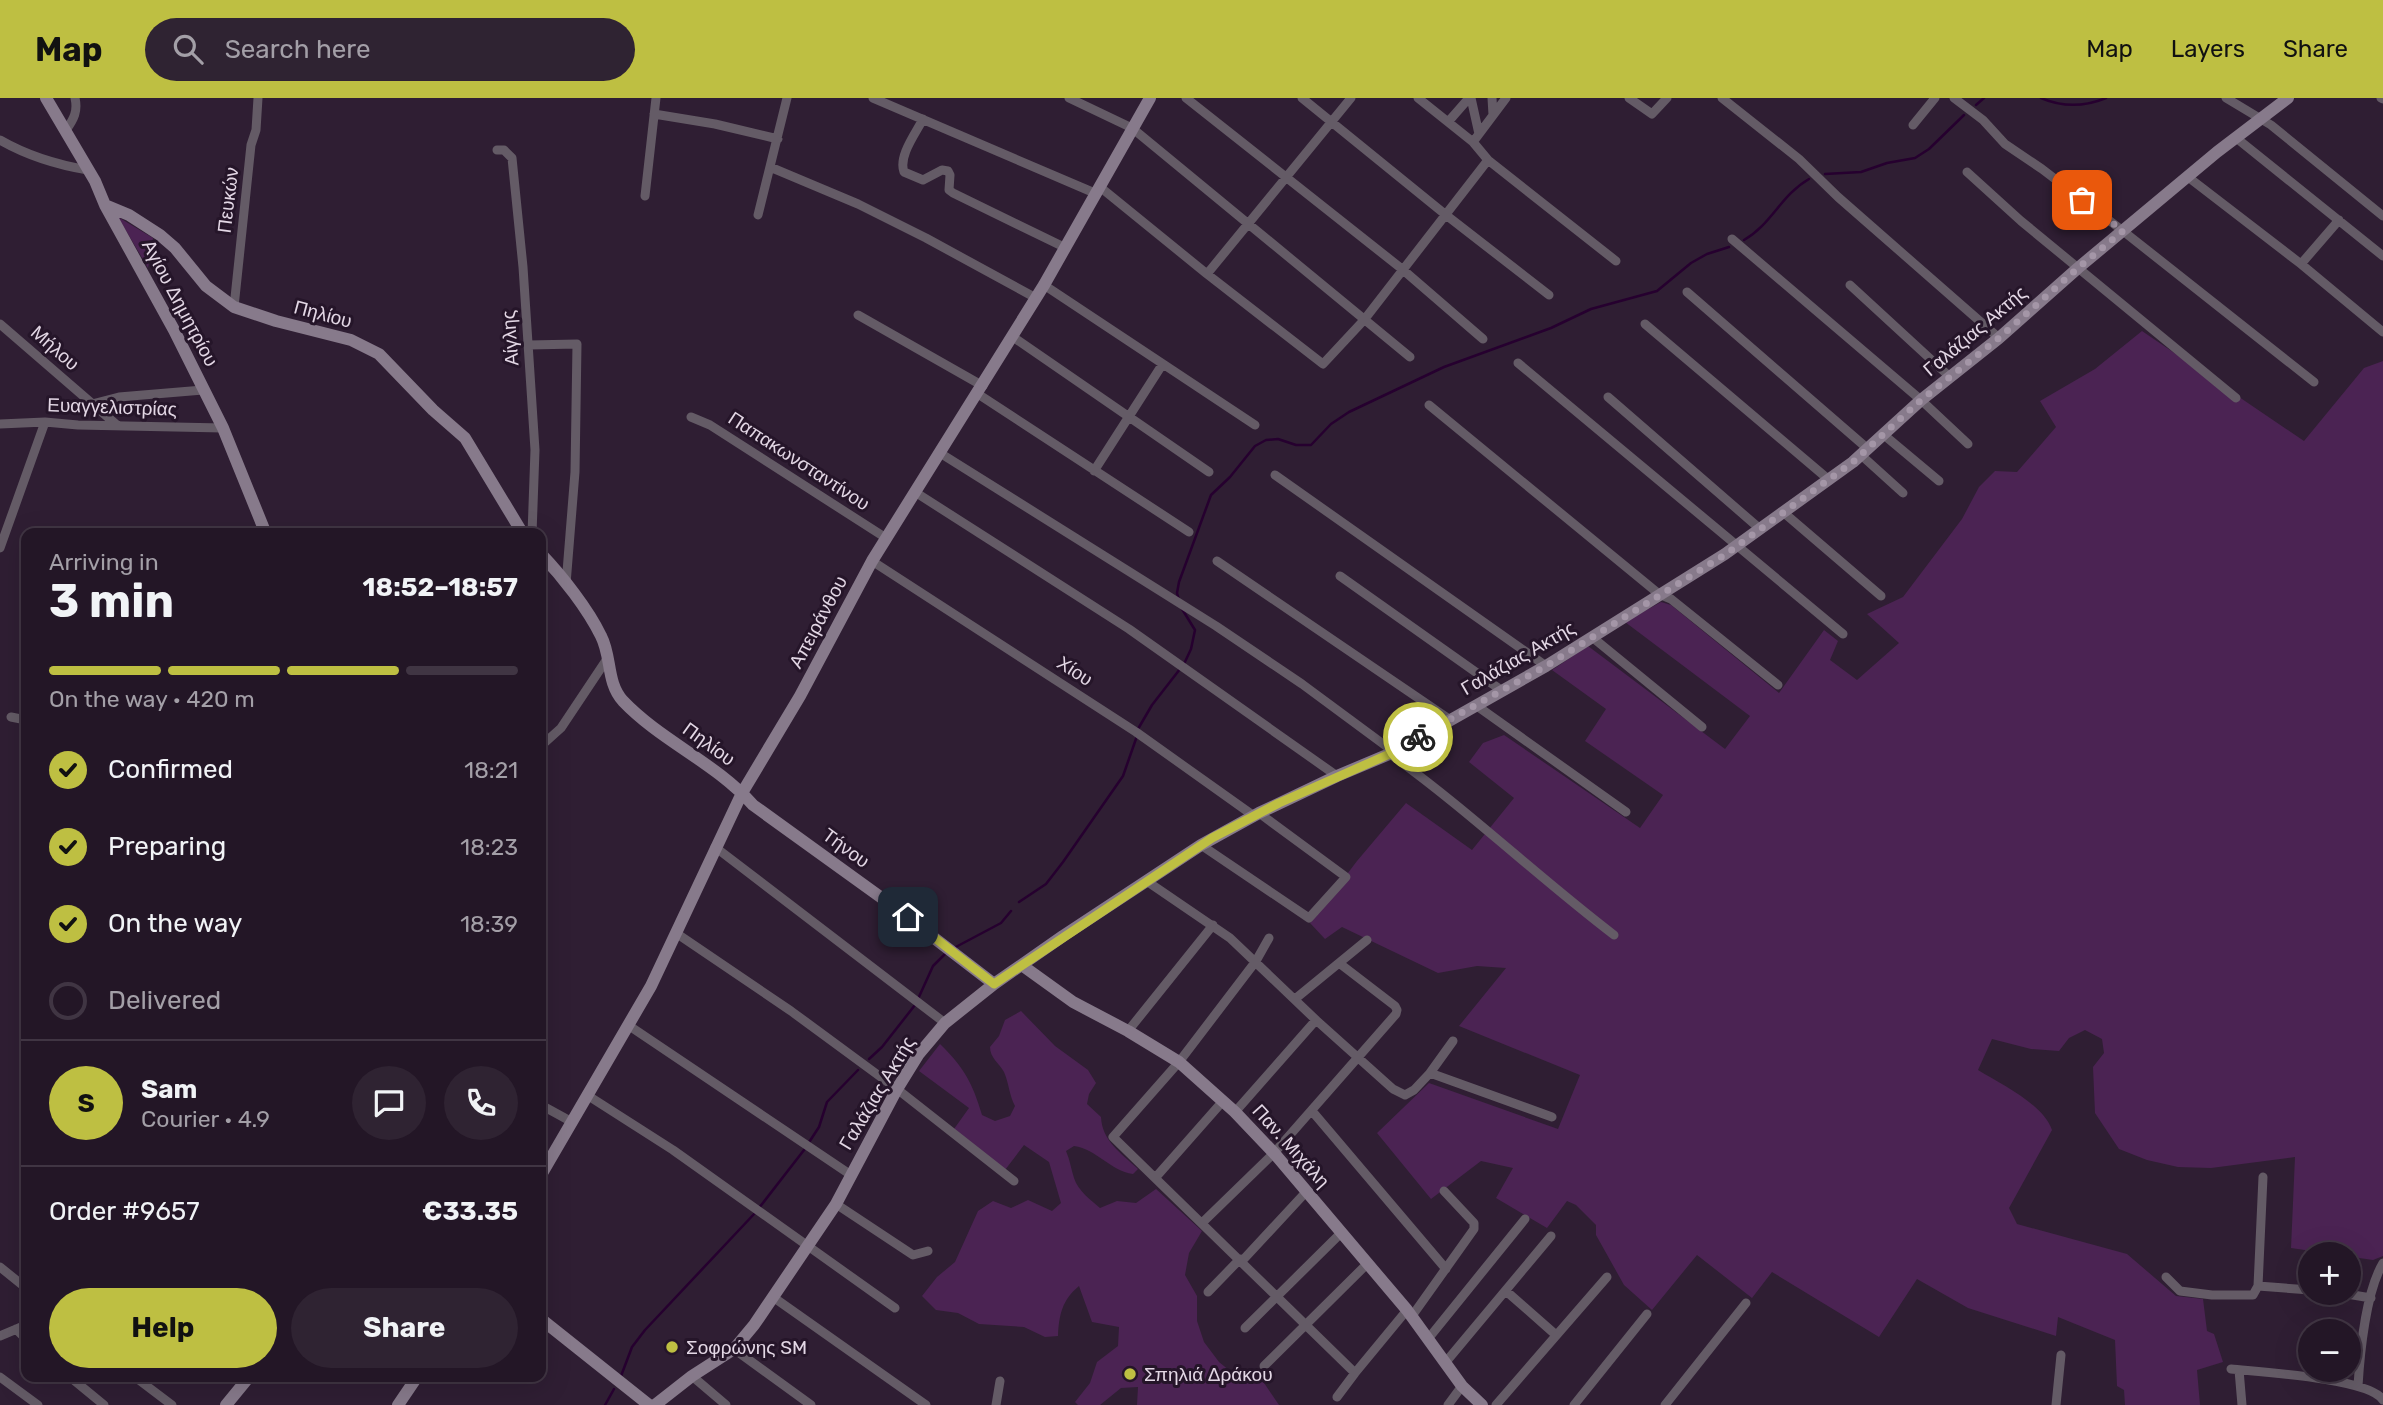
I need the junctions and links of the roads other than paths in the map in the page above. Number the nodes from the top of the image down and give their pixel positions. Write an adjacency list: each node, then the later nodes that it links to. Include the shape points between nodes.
1 (46, 98): 31 (street, Αγίου Δημητρίου)
2 (75, 98): 31 (street, via 74,120)
3 (258, 98): 66 (street, Πευκών)
4 (656, 98): 23 (street)
5 (787, 98): 34 (street)
6 (873, 98): 26 (street)
7 (1069, 98): 30 (street)
8 (1150, 98): 30 (street, Απειράνθου)
9 (1186, 98): 42 (street)
10 (1302, 98): 27 (street)
11 (1350, 98): 27 (street)
12 (1419, 98): 28 (street)
13 (1470, 98): 28 (street); 32 (street)
14 (1492, 98): 24 (street)
15 (1506, 98): 24 (street)
16 (1629, 98): 17 (street, via 1652,114)
17 (1667, 98)
18 (1722, 98): 73 (street, via 1799,159)
19 (1935, 98): 29 (street)
20 (1954, 98): 52 (street, via 2005,144)
21 (2226, 98): 25 (street)
22 (2288, 98): 25 (street, Γαλάζιας Ακτής)
23 (654, 114): 34 (street); 45 (street)
24 (1493, 115): 32 (street)
25 (2259, 118): 33 (street, Γαλάζιας Ακτής); 49 (street)
26 (923, 119): 44 (street); 54 (street, via 903,158 904,172 923,180 948,170 953,193)
27 (1332, 121): 42 (street); 48 (street)
28 (1448, 122): 36 (street)
29 (1913, 125)
30 (1132, 128): 44 (street, Απειράνθου); 51 (street)
31 (66, 130): 40 (street, Αγίου Δημητρίου)
32 (1479, 134): 36 (street)
33 (2235, 137): 43 (street, Γαλάζιας Ακτής); 50 (street)
34 (778, 139): 39 (street)
35 (0, 140): 40 (street, via 68,167)
36 (1473, 142): 38 (street)
37 (497, 150): 75 (street, Αίγλης, via 512,158)
38 (1488, 160): 48 (street); 56 (street)
39 (770, 167): 47 (street); 65 (street, via 859,205)
40 (88, 170): 46 (street, Αγίου Δημητρίου)
41 (1967, 172): 58 (street)
42 (1285, 176): 51 (street); 59 (street)
43 (2188, 177): 52 (street, Γαλάζιας Ακτής); 57 (street)
44 (1098, 191): 54 (street, Απειράνθου); 60 (street)
45 (645, 196)
46 (105, 205): 66 (street, Πηλίου, via 160,235 206,286); 81 (street, Αγίου Δημητρίου)
47 (758, 215)
48 (1446, 215): 59 (street); 64 (street)
49 (2383, 216)
50 (2339, 220): 55 (street); 57 (street)
51 (1248, 223): 60 (street); 68 (street)
52 (2123, 231): 58 (street, Γαλάζιας Ακτής); 80 (street)
53 (1732, 239): 85 (street)
54 (1066, 248): 61 (street, Απειράνθου)
55 (2383, 256)
56 (1616, 261)
57 (2301, 264): 71 (street)
58 (2078, 268): 73 (street, Γαλάζιας Ακτής); 84 (street)
59 (1402, 269): 68 (street); 74 (street)
60 (1207, 274): 68 (street, via 1323,364)
61 (1044, 285): 65 (street, Απειράνθου); 78 (street)
62 (1850, 285): 79 (street)
63 (1687, 292): 97 (street)
64 (1549, 295)
65 (1036, 298): 72 (street, Απειράνθου)
66 (234, 307): 108 (street, Πηλίου, via 351,340 379,354 465,438)
67 (858, 315): 82 (street)
68 (1364, 320): 76 (street)
69 (0, 324): 86 (street, Μήλου)
70 (1645, 324): 102 (street)
71 (2383, 332)
72 (1013, 337): 82 (street, Απειράνθου); 89 (street)
73 (1999, 338): 79 (street, Γαλάζιας Ακτής)
74 (1483, 339)
75 (529, 345): 109 (street, Αίγλης, via 535,450); 119 (street, via 577,344 575,472)
76 (1410, 357)
77 (1518, 363): 113 (street)
78 (1162, 365): 89 (street); 92 (street)
79 (1950, 377): 85 (street, Γαλάζιας Ακτής)
80 (2314, 382)
81 (203, 390): 86 (street, via 119,397); 94 (street, Αγίου Δημητρίου)
82 (981, 390): 98 (street, Απειράνθου); 99 (street)
83 (1608, 397): 110 (street)
84 (2236, 398)
85 (1921, 400): 95 (street, Γαλάζιας Ακτής); 96 (street)
86 (92, 404): 93 (street, Μήλου)
87 (1429, 405): 120 (street)
88 (691, 417): 112 (street, Παπακωνσταντίνου)
89 (1129, 419): 99 (street); 100 (street)
90 (45, 422): 91 (street, Ευαγγελιστρίας); 93 (street, Ευαγγελιστρίας); 114 (street)
91 (0, 424)
92 (1255, 425)
93 (118, 426): 94 (street, Ευαγγελιστρίας)
94 (223, 428): 107 (street, Αγίου Δημητρίου)
95 (1884, 435): 97 (street, Γαλάζιας Ακτής); 103 (street)
96 (1968, 444)
97 (1865, 452): 102 (street, Γαλάζιας Ακτής); 105 (street)
98 (940, 453): 104 (street, Απειράνθου); 134 (street, via 1216,626 1303,684)
99 (1094, 471): 111 (street)
100 (1209, 472)
101 (1275, 475): 125 (street)
102 (1828, 479): 106 (street, Γαλάζιας Ακτής)
103 (1939, 481)
104 (915, 492): 112 (street, Απειράνθου); 135 (street, via 1129,629)
105 (1903, 493)
106 (1783, 512): 110 (street, Γαλάζιας Ακτής); 121 (street)
107 (264, 528)
108 (519, 528)
109 (532, 528)
110 (1759, 528): 113 (street, Γαλάζιας Ακτής)
111 (1189, 532)
112 (886, 538): 116 (street, Απειράνθου)
113 (1736, 546): 120 (street, Γαλάζιας Ακτής); 122 (street)
114 (0, 548)
115 (546, 561): 119 (street, Πηλίου)
116 (873, 561): 136 (street, Απειράνθου); 138 (street, Χίου)
117 (1217, 561): 131 (street)
118 (1340, 576): 127 (street)
119 (566, 584): 124 (street, Πηλίου, via 601,636)
120 (1659, 594): 123 (street, Γαλάζιας Ακτής); 126 (street)
121 (1881, 596)
122 (1843, 634)
123 (1592, 637): 125 (street, Γαλάζιας Ακτής); 132 (street)
124 (607, 659): 133 (street, via 561,728); 136 (street, Πηλίου, via 616,691 624,701)
125 (1546, 666): 127 (street, Γαλάζιας Ακτής)
126 (1778, 685)
127 (1500, 690): 128 (street, Γαλάζιας Ακτής)
128 (1477, 706): 131 (street, Γαλάζιας Ακτής); 137 (street)
129 (11, 717): 130 (street)
130 (21, 719)
131 (1449, 719): 134 (street, Γαλάζιας Ακτής)
132 (1702, 727)
133 (546, 742)
134 (1392, 753): 135 (street, Γαλάζιας Ακτής); 144 (street)
135 (1337, 776): 138 (street, Γαλάζιας Ακτής)
136 (742, 793): 140 (street, Απειράνθου); 150 (street, Τήνου, via 752,805)
137 (1626, 812)
138 (1257, 814): 139 (street, Γαλάζιας Ακτής); 139 (street, Χίου, via 1346,877 1309,918)
139 (1201, 845): 141 (street, Γαλάζιας Ακτής)
140 (715, 847): 143 (street, Απειράνθου); 153 (street)
141 (1148, 882): 142 (street); 149 (street, Γαλάζιας Ακτής)
142 (1213, 925): 147 (street); 155 (street)
143 (676, 933): 154 (street, Απειράνθου); 160 (street)
144 (1614, 935)
145 (1269, 938): 147 (street)
146 (1367, 940): 148 (street)
147 (1256, 961): 151 (street); 158 (street)
148 (1339, 963): 151 (street); 157 (street, via 1397,1010)
149 (1023, 966): 150 (street, Γαλάζιας Ακτής); 155 (street, Παν. Μιχάλη, via 1073,1002)
150 (994, 984): 153 (street, Γαλάζιας Ακτής)
151 (1295, 999): 152 (street)
152 (1316, 1020): 157 (street); 165 (street)
153 (945, 1023): 160 (street, Γαλάζιας Ακτής)
154 (628, 1025): 161 (street, Απειράνθου); 170 (street)
155 (1128, 1031): 158 (street, Παν. Μιχάλη)
156 (1453, 1041): 159 (street)
157 (1358, 1058): 159 (street, via 1405,1095); 164 (street)
158 (1179, 1062): 162 (street, Παν. Μιχάλη); 171 (street, via 1113,1137)
159 (1430, 1073): 166 (street)
160 (897, 1089): 170 (street, Γαλάζιας Ακτής); 173 (street)
161 (587, 1095): 167 (street, Απειράνθου); 181 (street, via 673,1150)
162 (1223, 1101): 165 (street, Παν. Μιχάλη); 171 (street)
163 (546, 1108): 167 (street)
164 (1312, 1111): 168 (street); 187 (street)
165 (1235, 1112): 168 (street, Παν. Μιχάλη)
166 (1552, 1117)
167 (572, 1122): 169 (street, Απειράνθου)
168 (1274, 1153): 175 (street, Παν. Μιχάλη); 178 (street)
169 (546, 1166)
170 (851, 1175): 176 (street, Γαλάζιας Ακτής)
171 (1156, 1177): 178 (street)
172 (2263, 1177): 191 (street)
173 (1014, 1181)
174 (1444, 1191): 187 (street, via 1474,1223)
175 (1306, 1192): 179 (street, Παν. Μιχάλη); 183 (street)
176 (836, 1204): 181 (street, Γαλάζιας Ακτής); 182 (street, via 913,1255)
177 (1525, 1219): 211 (street)
178 (1203, 1222): 183 (street)
179 (1342, 1232): 184 (street, Παν. Μιχάλη); 195 (street)
180 (1551, 1236): 193 (street)
181 (807, 1247): 197 (street, Γαλάζιας Ακτής); 200 (street)
182 (928, 1251)
183 (1241, 1260): 194 (street); 195 (street)
184 (1368, 1263): 201 (street, Παν. Μιχάλη); 204 (street)
185 (2383, 1263): 198 (street)
186 (0, 1267): 190 (street)
187 (1446, 1269): 201 (street)
188 (1607, 1277): 209 (street)
189 (2166, 1277): 191 (street, via 2180,1291 2212,1295 2253,1295)
190 (21, 1284)
191 (2258, 1286): 192 (street)
192 (2298, 1289)
193 (1506, 1291): 209 (street); 214 (street)
194 (1208, 1292)
195 (1275, 1296): 204 (street); 206 (street)
196 (2361, 1296): 198 (street)
197 (773, 1297): 212 (street, Γαλάζιας Ακτής); 237 (street)
198 (2371, 1298): 225 (street)
199 (1746, 1303): 243 (street)
200 (895, 1308)
201 (1410, 1313): 211 (street, Παν. Μιχάλη); 216 (street)
202 (1647, 1314): 242 (street)
203 (546, 1324): 233 (street)
204 (1306, 1324): 215 (street); 216 (street)
205 (21, 1327): 207 (street)
206 (1245, 1328)
207 (16, 1329): 208 (street); 210 (street)
208 (21, 1334)
209 (1556, 1335): 241 (street)
210 (0, 1336)
211 (1429, 1339): 214 (street, Παν. Μιχάλη)
212 (734, 1349): 217 (street, Γαλάζιας Ακτής); 236 (street)
213 (2061, 1355): 244 (street)
214 (1445, 1363): 224 (street, Παν. Μιχάλη)
215 (1264, 1366)
216 (1355, 1373): 226 (street)
217 (692, 1376): 234 (street, Γαλάζιας Ακτής); 235 (street)
218 (0, 1377): 228 (street)
219 (1000, 1381): 238 (street)
220 (76, 1382): 229 (street)
221 (142, 1382): 230 (street)
222 (245, 1382): 231 (street)
223 (414, 1382): 232 (street)
224 (1462, 1386): 239 (street); 240 (street, Παν. Μιχάλη)
225 (2358, 1386): 227 (street); 245 (street, via 2235,1370)
226 (1337, 1397)
227 (2383, 1400)
228 (38, 1405)
229 (104, 1405)
230 (172, 1405)
231 (226, 1405)
232 (398, 1405)
233 (649, 1405)
234 (655, 1405)
235 (726, 1405)
236 (811, 1405)
237 (926, 1405)
238 (996, 1405)
239 (1448, 1405)
240 (1482, 1405)
241 (1496, 1405)
242 (1574, 1405)
243 (1665, 1405)
244 (2056, 1405)
245 (2242, 1405)

